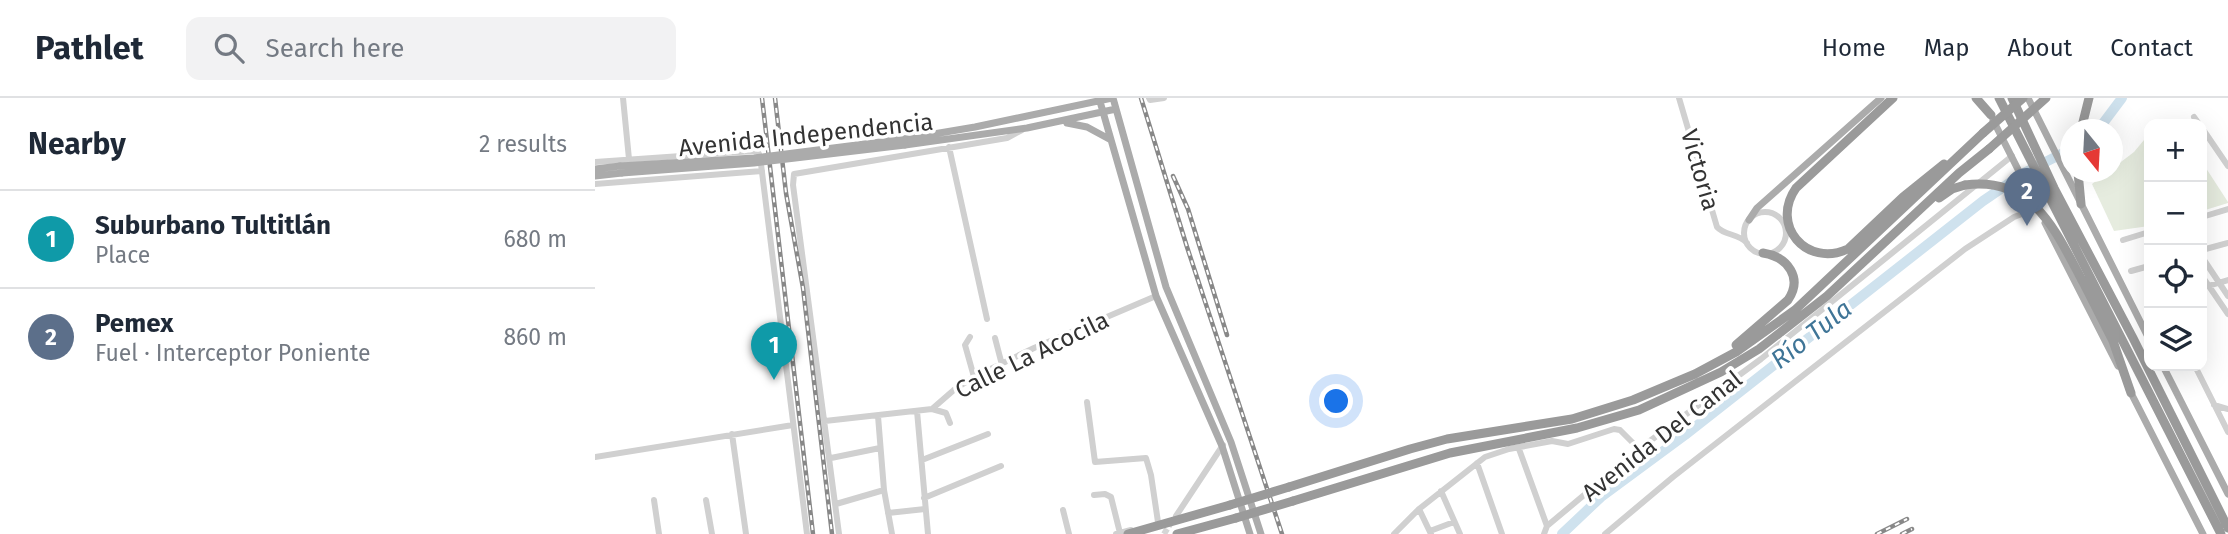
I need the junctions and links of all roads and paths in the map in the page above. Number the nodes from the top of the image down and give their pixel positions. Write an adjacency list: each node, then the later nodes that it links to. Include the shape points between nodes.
1 (622, 98): 28 (street)
2 (1112, 98): 14 (main road, Avenida Independencia); 16 (main road)
3 (1164, 98): 15 (street)
4 (1679, 98): 47 (street, Victoria, via 1717,227)
5 (1881, 98): 45 (main road)
6 (1893, 98): 43 (highway, via 1799,183)
7 (1976, 98): 18 (highway)
8 (1982, 98): 18 (main road)
9 (1999, 98): 27 (highway)
10 (2012, 98): 27 (highway)
11 (2025, 98): 26 (highway, bridge); 39 (main road)
12 (2046, 98): 41 (highway, bridge)
13 (2089, 98): 19 (highway)
14 (1099, 99): 17 (main road); 24 (main road, Avenida Independencia)
15 (1150, 99)
16 (1116, 108): 17 (main road, Avenida Independencia); 88 (main road, via 1166,287)
17 (1103, 112): 20 (main road, Avenida Independencia); 23 (main road)
18 (1991, 116): 29 (main road)
19 (2084, 119)
20 (1060, 122): 21 (main road, Avenida Independencia); 23 (main road, via 1087,127)
21 (1027, 128): 24 (main road, Avenida Independencia); 25 (street, via 1007,138)
22 (2207, 136): 31 (street)
23 (1111, 140): 63 (main road)
24 (904, 142): 33 (main road, Avenida Independencia, bridge)
25 (949, 147): 66 (street); 82 (street, via 794,174)
26 (1961, 153): 49 (highway, via 1934,171 1848,249 1821,253); 74 (highway, via 1794,310 1736,352)
27 (2032, 153): 38 (highway)
28 (629, 159): 30 (street); 34 (street, via 753,151 760,156)
29 (2013, 159): 40 (main road); 92 (street, Avenida Del Canal, via 1761,359)
30 (595, 162)
31 (2228, 166)
32 (595, 169): 33 (main road, Avenida Independencia)
33 (621, 170): 35 (main road, Avenida Independencia)
34 (762, 172): 37 (street); 84 (street)
35 (595, 176)
36 (2079, 182): 39 (highway)
37 (595, 184)
38 (2051, 190): 105 (highway, via 2133,338); 135 (highway)
39 (2081, 204): 67 (main road)
40 (2038, 208): 75 (main road); 133 (street, via 2014,217 1965,249)
41 (1919, 209): 75 (highway, bridge, via 1952,190 1981,184 2003,187 2035,205 2056,230 2082,280 2113,341); 126 (highway, bridge, via 1827,296 1759,349 1639,410 1450,453)
42 (2228, 209): 44 (street)
43 (1787, 215): 46 (highway); 49 (highway)
44 (2207, 215)
45 (1747, 221): 46 (street, via 1766,212 1778,216); 47 (street, Victoria); 51 (street)
46 (1785, 228): 49 (highway); 54 (street, via 1781,245)
47 (1730, 233): 51 (street, Victoria)
48 (2144, 234): 50 (street)
49 (1795, 239)
50 (2123, 240)
51 (1747, 243): 54 (street)
52 (2228, 243): 53 (street)
53 (2207, 249)
54 (1763, 253): 74 (highway, via 1780,258 1791,269 1795,282 1790,297 1737,345)
55 (2207, 265): 58 (street)
56 (2144, 267): 57 (street)
57 (2131, 271)
58 (2213, 274): 59 (street); 61 (street)
59 (2207, 276)
60 (2228, 280): 61 (street)
61 (2219, 283): 62 (street); 64 (street)
62 (2208, 286): 65 (street)
63 (1156, 296): 70 (street, Calle La Acocila); 89 (main road)
64 (2228, 296)
65 (2228, 314)
66 (987, 319)
67 (2144, 329)
68 (971, 337): 73 (street, via 965,345)
69 (995, 338): 70 (street)
70 (1002, 365): 73 (street, Calle La Acocila)
71 (2166, 371): 100 (main road)
72 (2197, 371): 77 (street)
73 (974, 377): 78 (street, Calle La Acocila)
74 (1677, 383): 125 (highway, bridge, via 1572,419 1447,439)
75 (2131, 393): 134 (main road)
76 (1087, 402): 111 (street, via 1095,462 1146,458)
77 (2214, 405): 79 (street); 85 (street)
78 (932, 409): 80 (street, Calle La Acocila); 83 (street, via 946,413)
79 (2228, 409)
80 (916, 411): 81 (street, Calle La Acocila); 95 (street)
81 (878, 416): 82 (street, Calle La Acocila); 90 (street)
82 (825, 421): 94 (street)
83 (950, 423)
84 (793, 425): 86 (street); 120 (street)
85 (2228, 432)
86 (732, 434): 93 (street); 119 (street)
87 (988, 434): 95 (street)
88 (1231, 442): 89 (street); 128 (main road)
89 (1222, 446): 111 (street, via 1176,516); 127 (main road)
90 (880, 448): 94 (street); 98 (street)
91 (1519, 449): 92 (street, via 1552,441 1568,444 1617,429); 96 (street); 114 (street)
92 (1639, 449): 114 (street, Avenida Del Canal)
93 (595, 457)
94 (831, 458): 106 (street)
95 (922, 460): 102 (street)
96 (1477, 463): 99 (street); 131 (street)
97 (1001, 466): 102 (street)
98 (884, 490): 106 (street); 110 (street)
99 (1441, 491): 108 (street); 112 (street)
100 (2228, 494)
101 (1094, 495): 125 (street, via 1111,497)
102 (924, 498): 107 (street)
103 (706, 499): 118 (street)
104 (654, 500): 117 (street)
105 (2214, 501): 113 (highway); 115 (highway)
106 (836, 504): 121 (street)
107 (925, 509): 110 (street); 123 (street)
108 (1419, 509): 116 (street); 129 (street)
109 (1063, 510): 124 (street)
110 (888, 513): 122 (street)
111 (1158, 522): 125 (street)
112 (1454, 522): 116 (street); 130 (street)
113 (2228, 522)
114 (1547, 526): 132 (street, Avenida Del Canal)
115 (2228, 528)
116 (1431, 532)
117 (659, 534)
118 (712, 534)
119 (745, 534)
120 (807, 534)
121 (839, 534)
122 (892, 534)
123 (928, 534)
124 (1069, 534)
125 (1121, 534)
126 (1177, 534)
127 (1250, 534)
128 (1261, 534)
129 (1394, 534)
130 (1460, 534)
131 (1502, 534)
132 (1544, 534)
133 (1605, 534)
134 (2203, 534)
135 (2221, 534)

